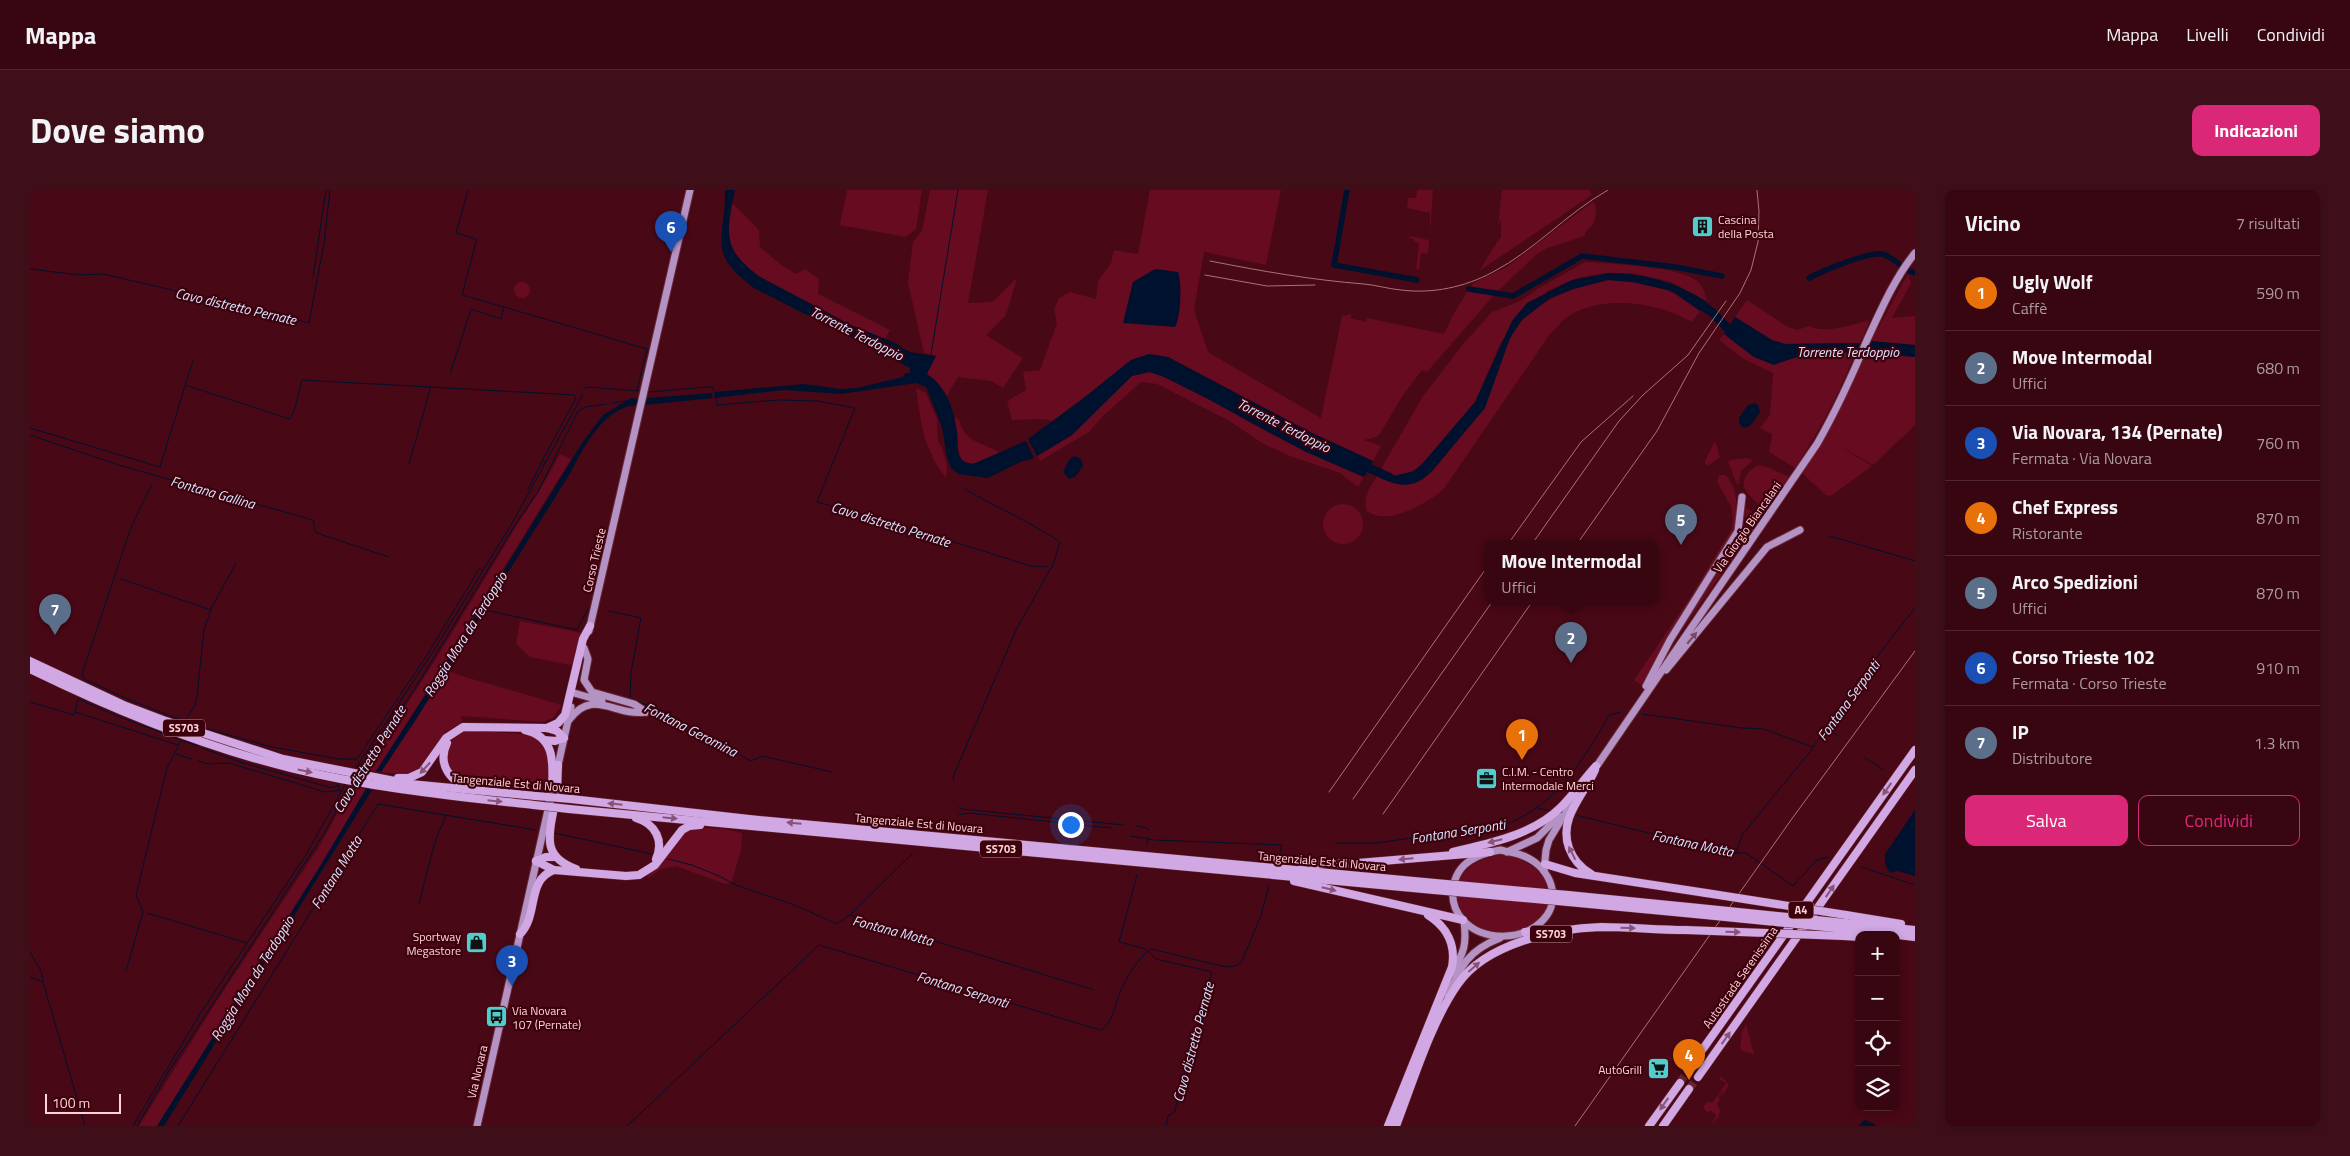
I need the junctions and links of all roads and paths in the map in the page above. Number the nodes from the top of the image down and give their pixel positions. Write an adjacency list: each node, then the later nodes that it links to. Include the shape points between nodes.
1 (690, 190): 5 (main road, Corso Trieste)
2 (1915, 253): 11 (main road, Via Giorgio Biancalani, via 1880,312 1817,444)
3 (1742, 497): 11 (main road, via 1738,531 1670,640)
4 (1800, 530): 11 (main road, one-way to 4, via 1749,566 1767,547)
5 (590, 626): 6 (main road, Corso Trieste); 14 (highway, via 583,639 565,715)
6 (584, 648): 9 (main road, Corso Trieste); 10 (main road, via 588,659 584,680 592,692 634,704)
7 (30, 661): 22 (highway, Tangenziale Est di Novara / SS703, via 163,720 283,759)
8 (30, 669): 22 (highway, Tangenziale Est di Novara / SS703, one-way to 22, via 122,712 243,755)
9 (574, 693): 10 (main road); 12 (main road, Corso Trieste)
10 (646, 712): 12 (main road, via 635,714 596,703 588,704)
11 (1630, 718): 20 (main road, Via Giorgio Biancalani)
12 (567, 722): 16 (main road, Corso Trieste)
13 (518, 728): 14 (highway); 15 (highway, via 470,725); 17 (highway, via 532,731)
14 (547, 728): 16 (highway)
15 (452, 733): 23 (highway, SS703, one-way to 23, via 422,772 409,778); 24 (highway, SS703, via 443,756 450,776 466,786)
16 (564, 738): 17 (highway); 19 (main road, Corso Trieste)
17 (544, 740): 25 (highway, via 552,755)
18 (1915, 750): 53 (highway, Autostrada Serenissima / A4, one-way to 53)
19 (558, 765): 25 (highway)
20 (1596, 766): 28 (highway, SS703); 28 (highway, SS703); 28 (main road, Via Giorgio Biancalani)
21 (1915, 770): 54 (highway, Autostrada Serenissima / A4, one-way to 21)
22 (346, 774): 23 (highway, Tangenziale Est di Novara / SS703); 23 (highway, SS703)
23 (381, 780): 24 (highway, Tangenziale Est di Novara / SS703, via 464,791); 26 (highway, Tangenziale Est di Novara / SS703, one-way to 26, bridge)
24 (494, 791): 35 (highway, Tangenziale Est di Novara / SS703, one-way to 24, bridge)
25 (555, 791): 34 (main road)
26 (590, 812): 29 (highway, Tangenziale Est di Novara / SS703, one-way to 29); 38 (highway, SS703, via 636,818 651,826 660,846)
27 (553, 813): 33 (highway, via 549,838)
28 (1563, 813): 31 (main road, Via Giorgio Biancalani, via 1537,838); 32 (highway, SS703, one-way to 32, via 1518,834); 36 (main road, Via Giorgio Biancalani, via 1549,840); 40 (highway, SS703, one-way to 28, via 1584,869 1572,856)
29 (736, 825): 35 (highway, Tangenziale Est di Novara / SS703); 38 (highway, SS703, via 697,824 686,828)
30 (1490, 852): 31 (main road); 32 (highway, SS703); 42 (main road, via 1466,864 1456,877 1452,893)
31 (1507, 852): 36 (main road)
32 (1434, 856): 35 (highway, SS703, one-way to 35, via 1309,865 1210,858)
33 (555, 857): 34 (highway); 39 (highway)
34 (536, 861): 37 (highway); 48 (main road)
35 (1197, 864): 41 (highway, SS703, one-way to 41, via 1208,873 1309,884); 43 (highway, Tangenziale Est di Novara / SS703, bridge)
36 (1544, 868): 40 (highway, SS703); 46 (main road, via 1551,886 1552,903 1544,920)
37 (554, 870): 39 (highway); 48 (highway, via 539,881 529,916)
38 (650, 870): 39 (highway, via 633,876)
39 (580, 871)
40 (1600, 877): 43 (highway, SS703, bridge, via 1706,893)
41 (1420, 911): 42 (highway, SS703); 52 (highway, SS703, via 1440,924 1452,945 1452,967)
42 (1463, 921): 49 (main road, via 1482,932); 52 (main road, via 1464,949)
43 (1845, 926): 44 (highway, Tangenziale Est di Novara / SS703); 45 (highway, SS703, one-way to 43, bridge, via 1600,927 1684,930); 47 (highway, SS703); 51 (highway, Tangenziale Est di Novara / SS703)
44 (1915, 928)
45 (1572, 930): 46 (highway, SS703); 52 (highway, SS703, one-way to 45, via 1488,956 1512,945)
46 (1525, 932): 49 (main road)
47 (1855, 934)
48 (519, 935): 57 (main road, Via Novara)
49 (1503, 937): 52 (main road, via 1485,944 1469,956)
50 (1900, 938): 51 (highway, SS703)
51 (1915, 938)
52 (1442, 1002): 58 (highway); 59 (highway)
53 (1688, 1070)
54 (1698, 1077)
55 (1680, 1082): 60 (highway, one-way to 60)
56 (1689, 1089): 61 (highway)
57 (477, 1126)
58 (1388, 1126)
59 (1396, 1126)
60 (1649, 1126)
61 (1663, 1126)

